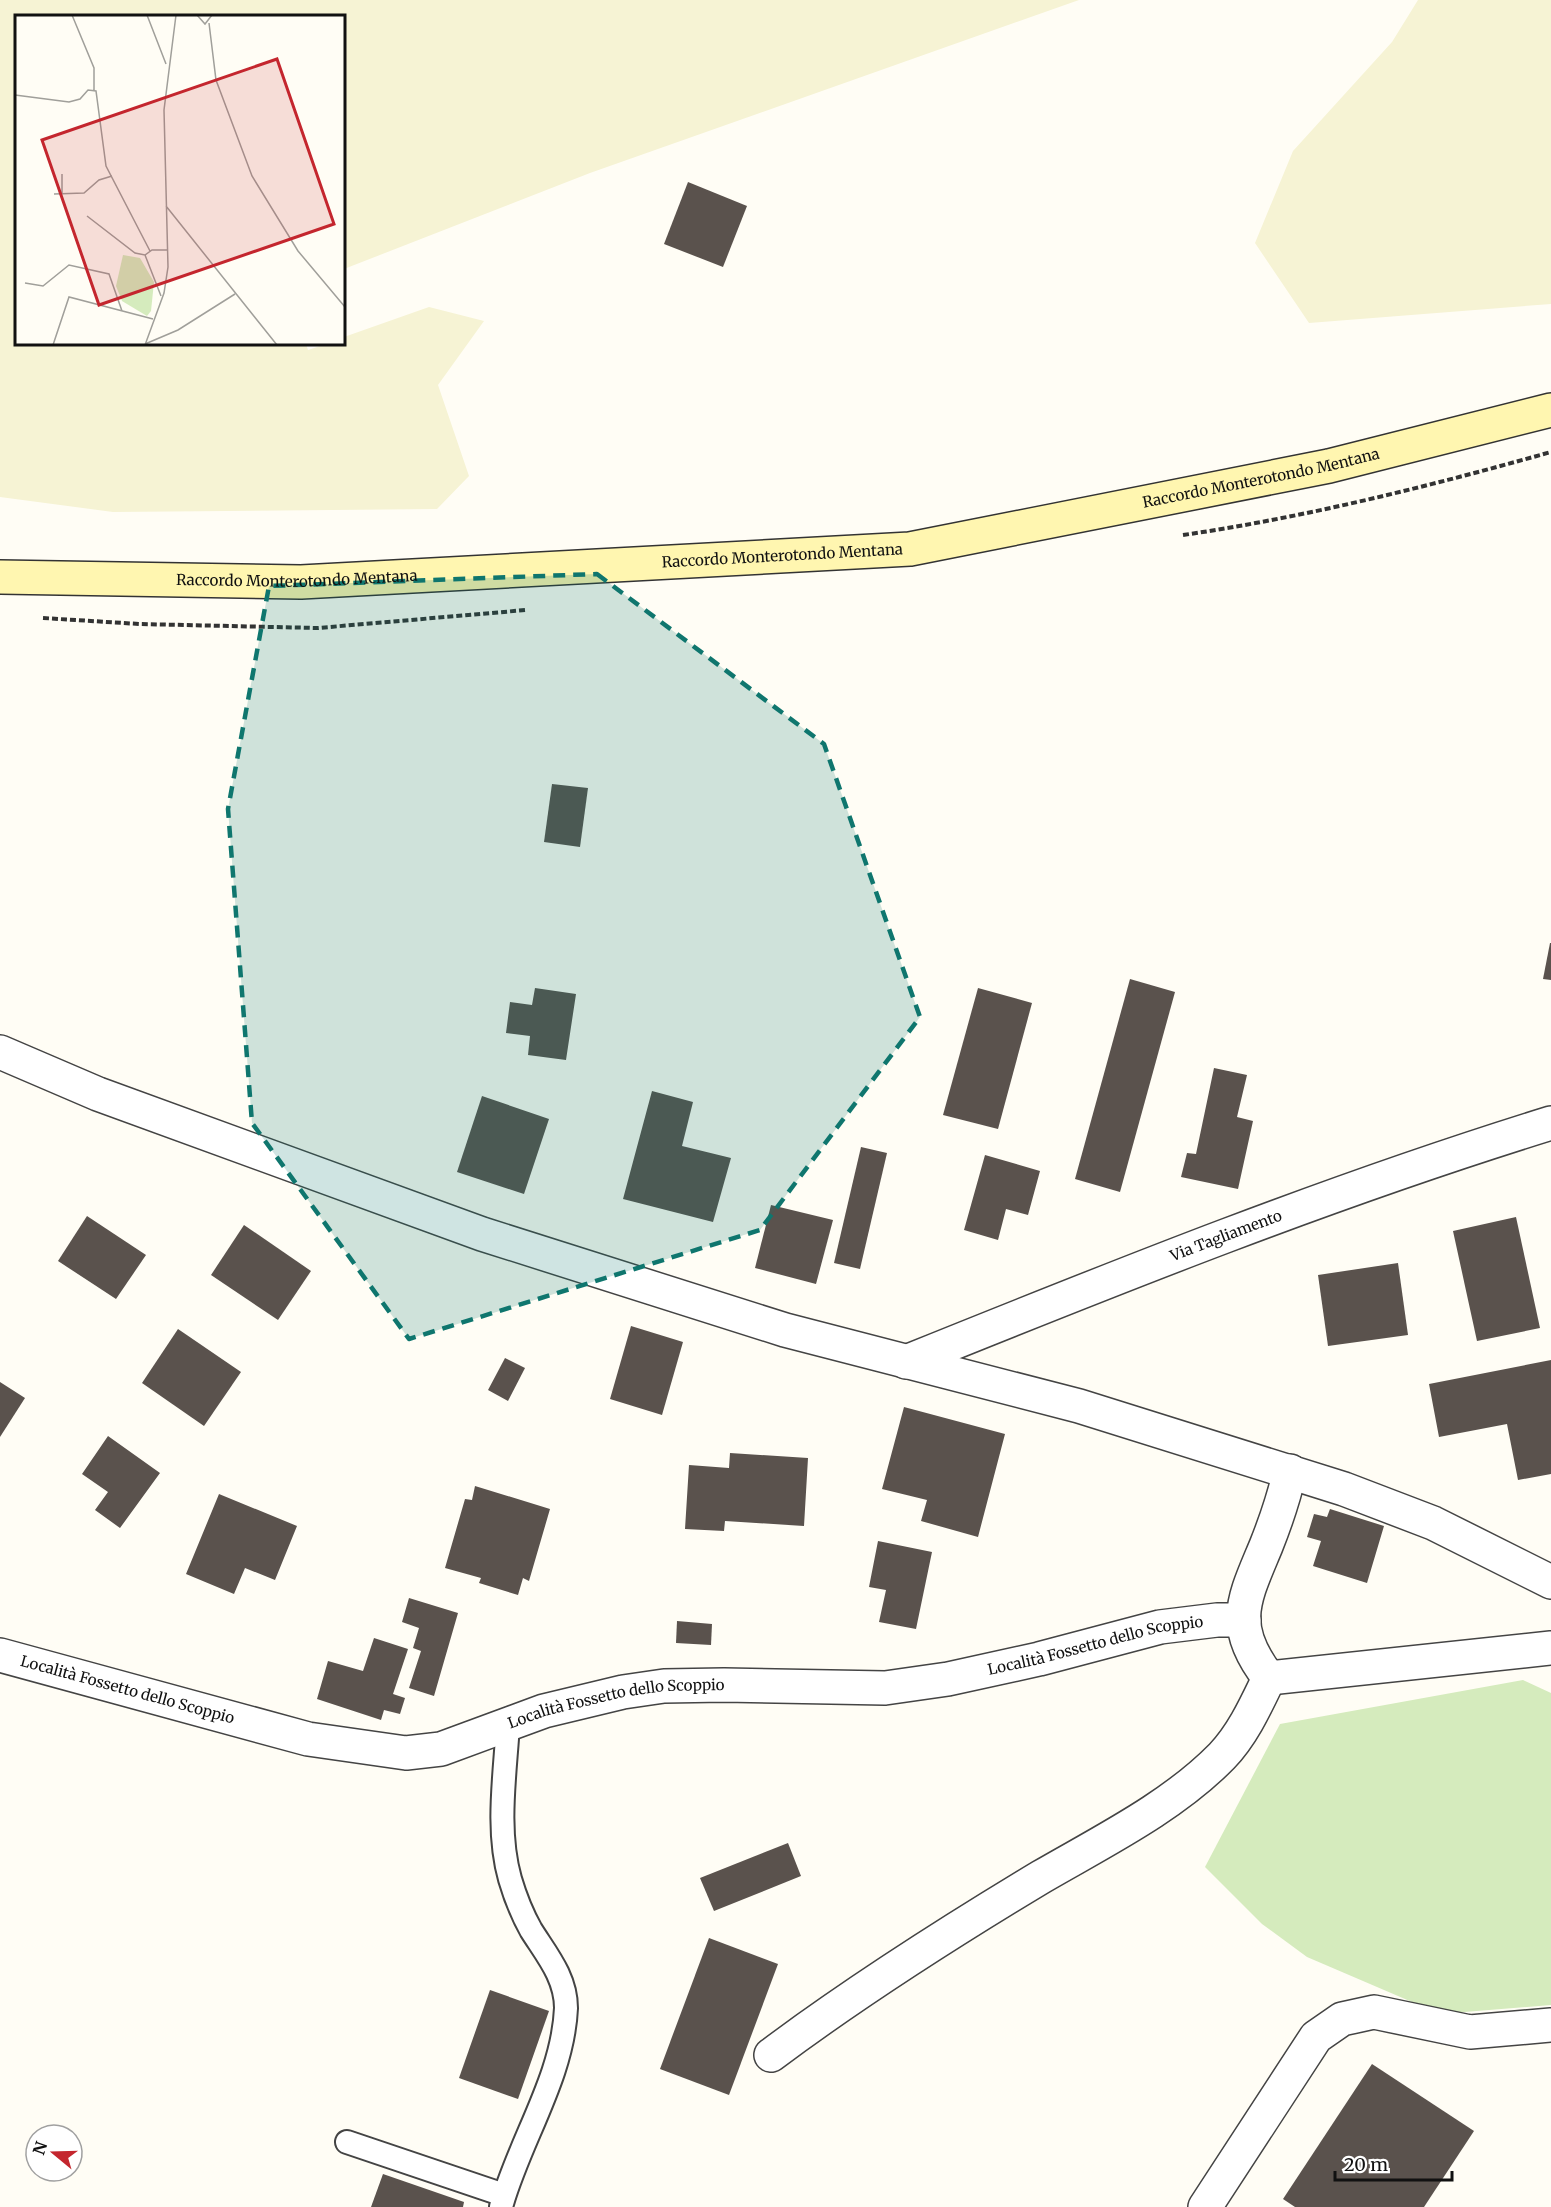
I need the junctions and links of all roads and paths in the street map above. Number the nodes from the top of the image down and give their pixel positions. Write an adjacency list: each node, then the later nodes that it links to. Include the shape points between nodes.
1 (1551, 410): 2 (main road, Raccordo Monterotondo Mentana, via 1329,466 910,549 301,582)
2 (0, 577)
3 (0, 1052): 5 (street, via 98,1094 482,1234 785,1330)
4 (1551, 1123): 5 (street, Via Tagliamento, via 1241,1228)
5 (906, 1362): 6 (street, via 1078,1406)
6 (1290, 1471): 7 (street, via 1392,1505); 8 (street, via 1279,1512 1248,1585)
7 (1551, 1582)
8 (1244, 1620): 11 (street, via 1252,1653); 12 (street, Località Fossetto dello Scoppio, via 1161,1627 1039,1659 885,1688 664,1686 578,1701)
9 (1551, 1648): 11 (street)
10 (0, 1655): 12 (street, Località Fossetto dello Scoppio, via 308,1739 388,1752 441,1749)
11 (1269, 1678): 14 (street, via 1250,1716 1223,1755 1177,1793 879,1977)
12 (508, 1724): 16 (lane, via 504,1852 519,1904 555,1965 566,2006 551,2078)
13 (1551, 2025): 17 (street, via 1470,2032 1374,2012 1342,2019 1316,2037)
14 (771, 2055)
15 (347, 2142): 16 (lane)
16 (502, 2201)
17 (1205, 2207)

